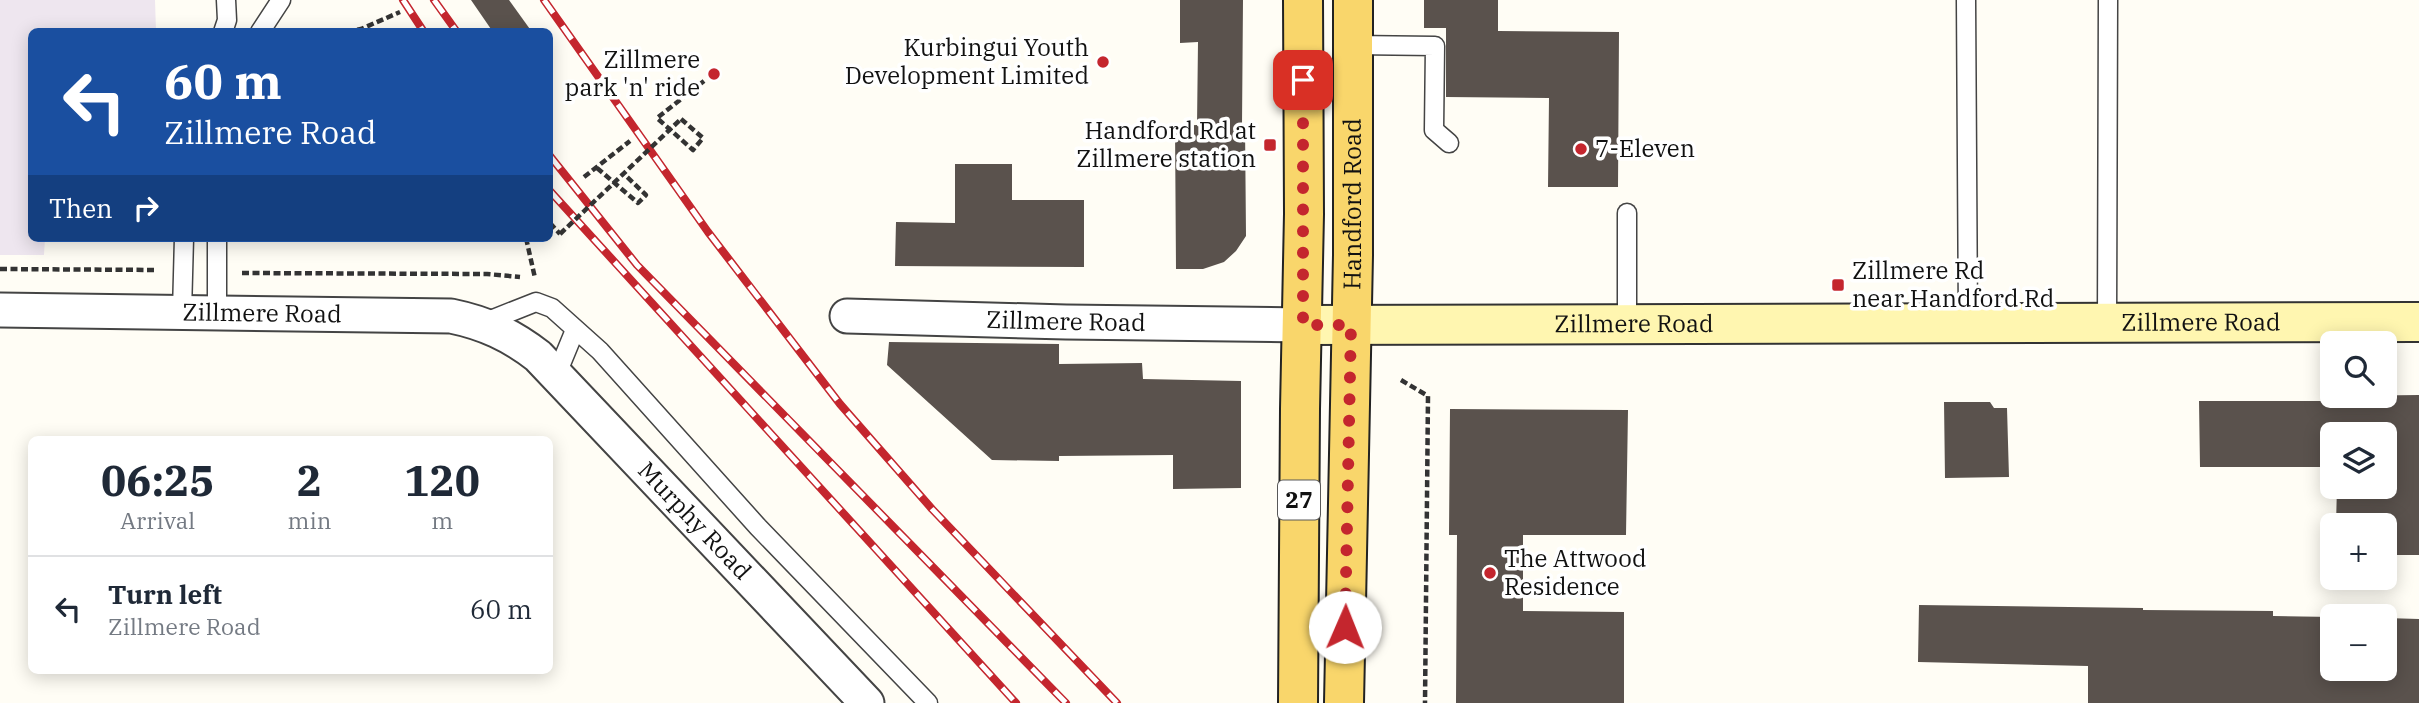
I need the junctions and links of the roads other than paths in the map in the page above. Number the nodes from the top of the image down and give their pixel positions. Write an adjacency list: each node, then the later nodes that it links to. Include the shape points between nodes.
1 (226, 0): 7 (lane)
2 (281, 0): 8 (lane)
3 (1303, 0): 23 (main road, Handford Road / 27)
4 (1353, 0): 9 (main road, Handford Road / 27)
5 (1966, 0): 18 (lane)
6 (2108, 0): 21 (lane)
7 (224, 28)
8 (263, 28)
9 (1353, 45): 10 (lane, via 1435,46 1434,130); 24 (main road, Handford Road / 27)
10 (1449, 143)
11 (1627, 213): 22 (lane)
12 (184, 242): 15 (lane)
13 (217, 242): 16 (lane)
14 (0, 310): 15 (street, Zillmere Road)
15 (182, 312): 16 (street, Zillmere Road)
16 (217, 312): 20 (street, Zillmere Road, via 451,316)
17 (847, 316): 23 (street, Zillmere Road)
18 (1968, 322): 21 (main road, Zillmere Road); 22 (main road, Zillmere Road)
19 (2419, 322): 21 (main road, Zillmere Road)
20 (482, 323): 25 (lane, via 536,302 552,309); 26 (street, Zillmere Road)
21 (2107, 323)
22 (1627, 324): 24 (main road, Zillmere Road)
23 (1303, 325): 24 (main road, Zillmere Road); 30 (main road, Handford Road / 27)
24 (1351, 325): 31 (main road, Handford Road / 27)
25 (575, 330): 27 (lane); 29 (lane, via 600,351 758,527)
26 (521, 343): 27 (street, Murphy Road)
27 (556, 376): 28 (street, Murphy Road)
28 (867, 703)
29 (928, 703)
30 (1298, 703)
31 (1344, 703)

